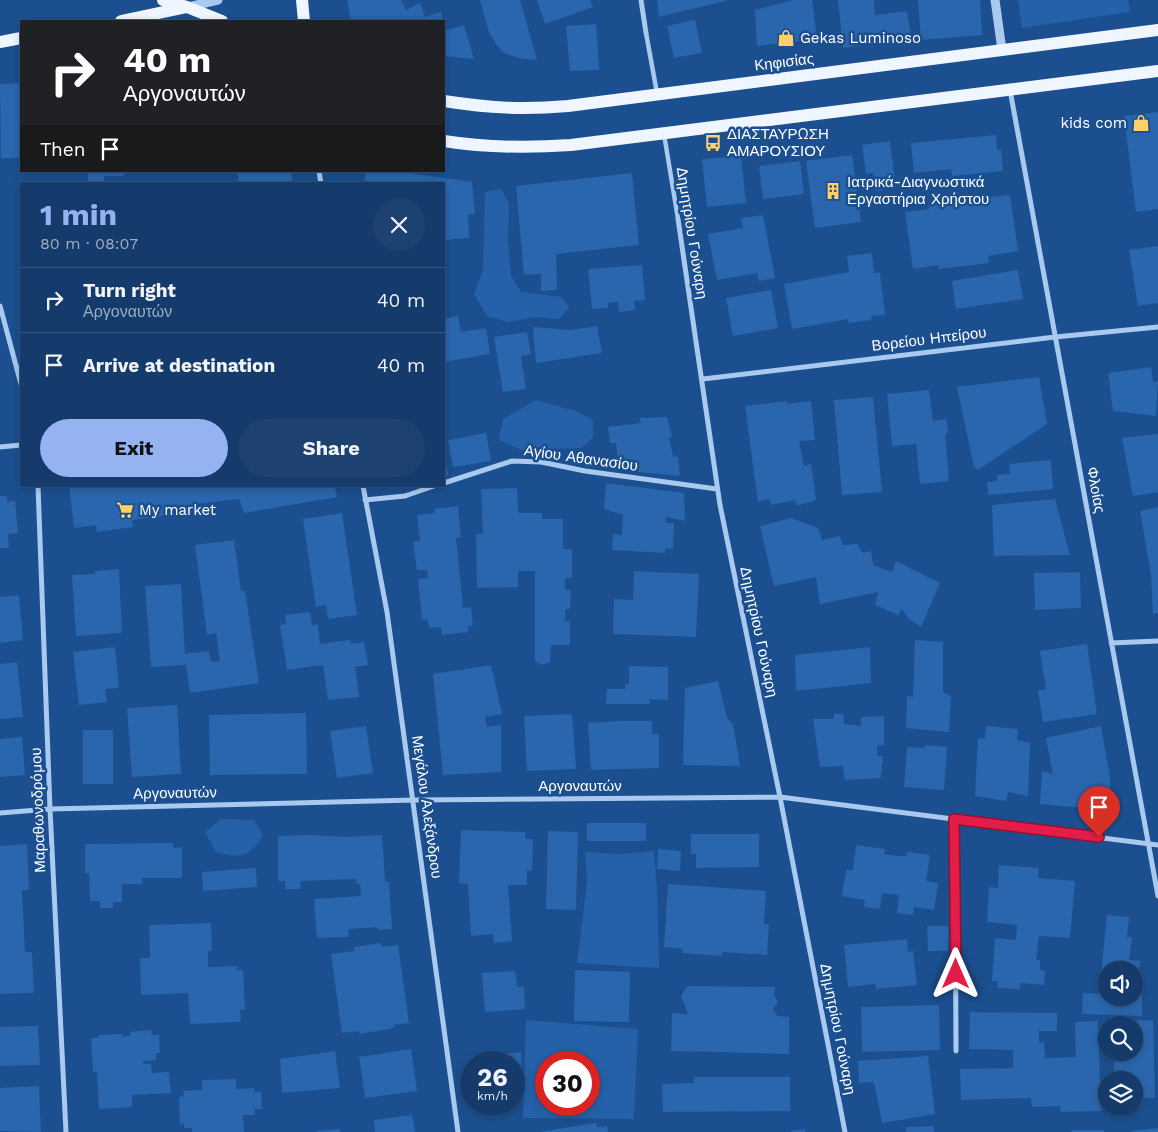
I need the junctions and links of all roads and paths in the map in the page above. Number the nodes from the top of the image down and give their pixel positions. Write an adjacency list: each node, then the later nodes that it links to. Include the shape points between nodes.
1 (162, 0): 6 (main road)
2 (218, 0): 6 (street)
3 (302, 0): 9 (main road)
4 (641, 0): 11 (street)
5 (995, 0): 15 (street)
6 (187, 7): 7 (main road); 8 (main road)
7 (126, 20)
8 (220, 20)
9 (304, 20)
10 (1158, 30): 15 (main road, Κηφισίας)
11 (646, 33): 18 (street)
12 (20, 38): 13 (main road)
13 (0, 43): 14 (main road)
14 (20, 43)
15 (1002, 50): 18 (main road, Κηφισίας)
16 (1158, 71): 17 (main road)
17 (1010, 90): 20 (main road); 25 (street, Φλοίας)
18 (657, 95): 19 (main road, Κηφισίας, via 529,109 491,108)
19 (445, 100)
20 (664, 134): 21 (main road, via 521,149); 22 (street, Δημητρίου Γούναρη)
21 (445, 141)
22 (678, 219): 26 (street, Δημητρίου Γούναρη)
23 (0, 306): 27 (street)
24 (1158, 327): 25 (street, Βορείου Ηπείρου)
25 (1055, 337): 26 (street, Βορείου Ηπείρου); 37 (street, Φλοίας)
26 (703, 379): 34 (street, Δημητρίου Γούναρη)
27 (20, 380)
28 (20, 445): 29 (street)
29 (0, 448)
30 (445, 483): 34 (street, Αγίου Αθανασίου, via 512,461 541,462)
31 (38, 487): 40 (street, Μαραθωνοδρόμου)
32 (363, 487): 35 (street, Μεγάλου Αλεξάνδρου)
33 (431, 487): 35 (street, via 405,496)
34 (718, 489): 38 (street, Δημητρίου Γούναρη)
35 (365, 500): 39 (street, Μεγάλου Αλεξάνδρου, via 387,612)
36 (1158, 641): 37 (street)
37 (1111, 643): 43 (street, Φλοίας)
38 (780, 797): 39 (street, Αργοναυτών); 42 (street, Αργοναυτών); 49 (street, Δημητρίου Γούναρη)
39 (414, 800): 40 (street, Αργοναυτών); 48 (street, Μεγάλου Αλεξάνδρου)
40 (50, 809): 41 (street, Αργοναυτών); 47 (street, Μαραθωνοδρόμου)
41 (0, 813)
42 (954, 819): 43 (street, Αργοναυτών); 46 (street)
43 (1148, 844): 44 (street, Αργοναυτών); 45 (street, Φλοίας)
44 (1158, 846)
45 (1158, 896)
46 (956, 1051)
47 (66, 1132)
48 (458, 1132)
49 (844, 1132)

